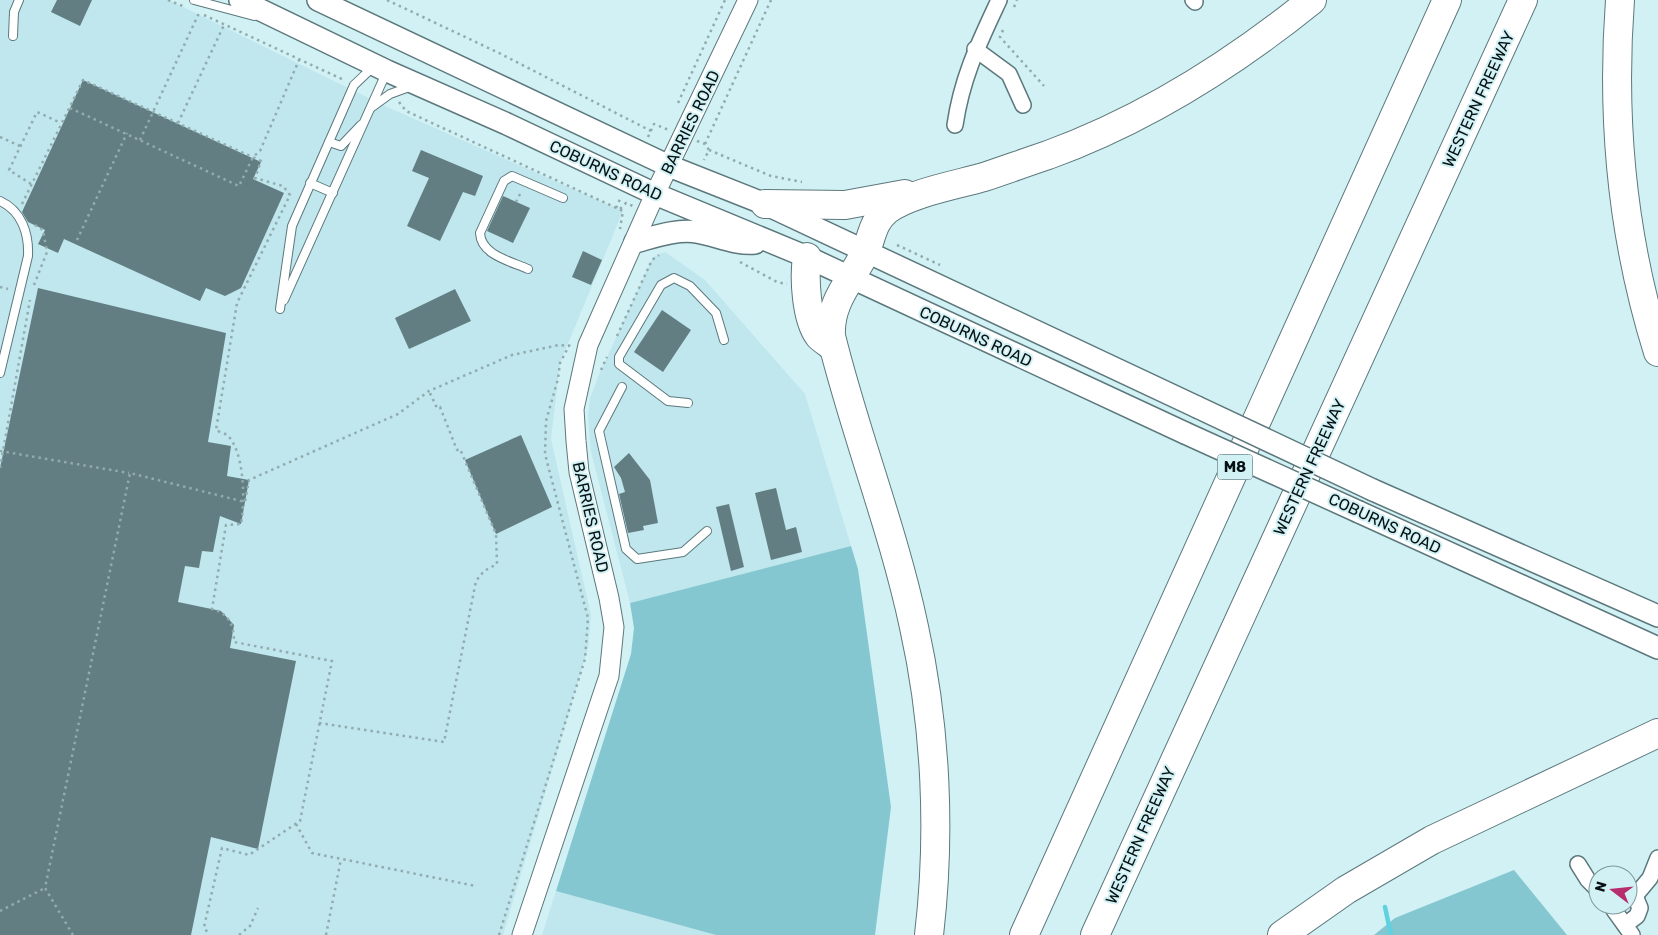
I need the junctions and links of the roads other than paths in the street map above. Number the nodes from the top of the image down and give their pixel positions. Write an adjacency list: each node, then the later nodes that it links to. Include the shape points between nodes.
1 (19, 0): 12 (lane, via 14,12)
2 (194, 0): 11 (lane, COBURNS ROAD)
3 (240, 0): 11 (main road, COBURNS ROAD)
4 (318, 0): 13 (main road, COBURNS ROAD)
5 (748, 0): 22 (street, BARRIES ROAD)
6 (999, 0): 14 (street)
7 (1312, 0): 24 (highway, via 1233,60 1138,115 1050,154)
8 (1447, 0): 55 (highway, M8)
9 (1523, 0): 56 (highway, WESTERN FREEWAY)
10 (1620, 0): 38 (highway, via 1616,117 1623,195 1639,286)
11 (292, 26): 15 (main road, COBURNS ROAD)
12 (13, 36)
13 (400, 40): 15 (main road); 22 (main road, COBURNS ROAD)
14 (976, 50): 17 (street, via 1009,74); 20 (street, via 960,92)
15 (382, 68): 16 (main road, COBURNS ROAD); 18 (lane); 21 (lane, via 354,85)
16 (419, 84): 18 (lane, via 390,94); 26 (main road, COBURNS ROAD)
17 (1023, 105)
18 (372, 108): 19 (lane)
19 (366, 120): 21 (lane, via 341,146); 25 (lane)
20 (955, 125)
21 (329, 142): 23 (lane)
22 (669, 166): 26 (street, BARRIES ROAD); 29 (main road, COBURNS ROAD)
23 (310, 183): 25 (lane); 25 (lane, via 292,226 280,309)
24 (939, 189): 29 (highway, via 845,205); 32 (highway, via 888,210 879,218)
25 (333, 193)
26 (655, 194): 30 (street, BARRIES ROAD); 31 (main road, COBURNS ROAD)
27 (563, 198): 34 (lane, via 512,176 504,181 480,233 480,242 486,250)
28 (0, 201): 39 (lane, via 22,222 28,240 26,266)
29 (766, 204): 32 (main road, COBURNS ROAD)
30 (626, 239): 31 (main road, via 696,232 742,243); 53 (street, BARRIES ROAD, via 588,345 574,409 578,472 614,627 609,676)
31 (767, 240): 33 (main road, COBURNS ROAD)
32 (867, 245): 35 (highway); 43 (main road, COBURNS ROAD, bridge, via 1373,490)
33 (806, 257): 35 (main road, COBURNS ROAD); 37 (highway, via 806,286 811,312 819,335)
34 (528, 269)
35 (850, 278): 37 (highway, via 832,315 831,336); 44 (main road, COBURNS ROAD, bridge)
36 (724, 340): 41 (lane, via 716,313 690,286 674,278 661,285 619,357 619,364 668,401)
37 (835, 349): 54 (highway, via 901,573 922,667 935,813)
38 (1658, 352)
39 (0, 373)
40 (622, 387): 42 (lane, via 599,431 626,549 637,559 682,552)
41 (688, 403)
42 (707, 531)
43 (1658, 616)
44 (1658, 648)
45 (1653, 732): 57 (highway, via 1432,840 1346,890)
46 (1658, 858): 49 (street, via 1650,878)
47 (1578, 864): 48 (street)
48 (1588, 880)
49 (1638, 889)
50 (1618, 915): 52 (street)
51 (1637, 915): 52 (street)
52 (1629, 930)
53 (522, 935)
54 (930, 935)
55 (1024, 935)
56 (1095, 935)
57 (1282, 935)

